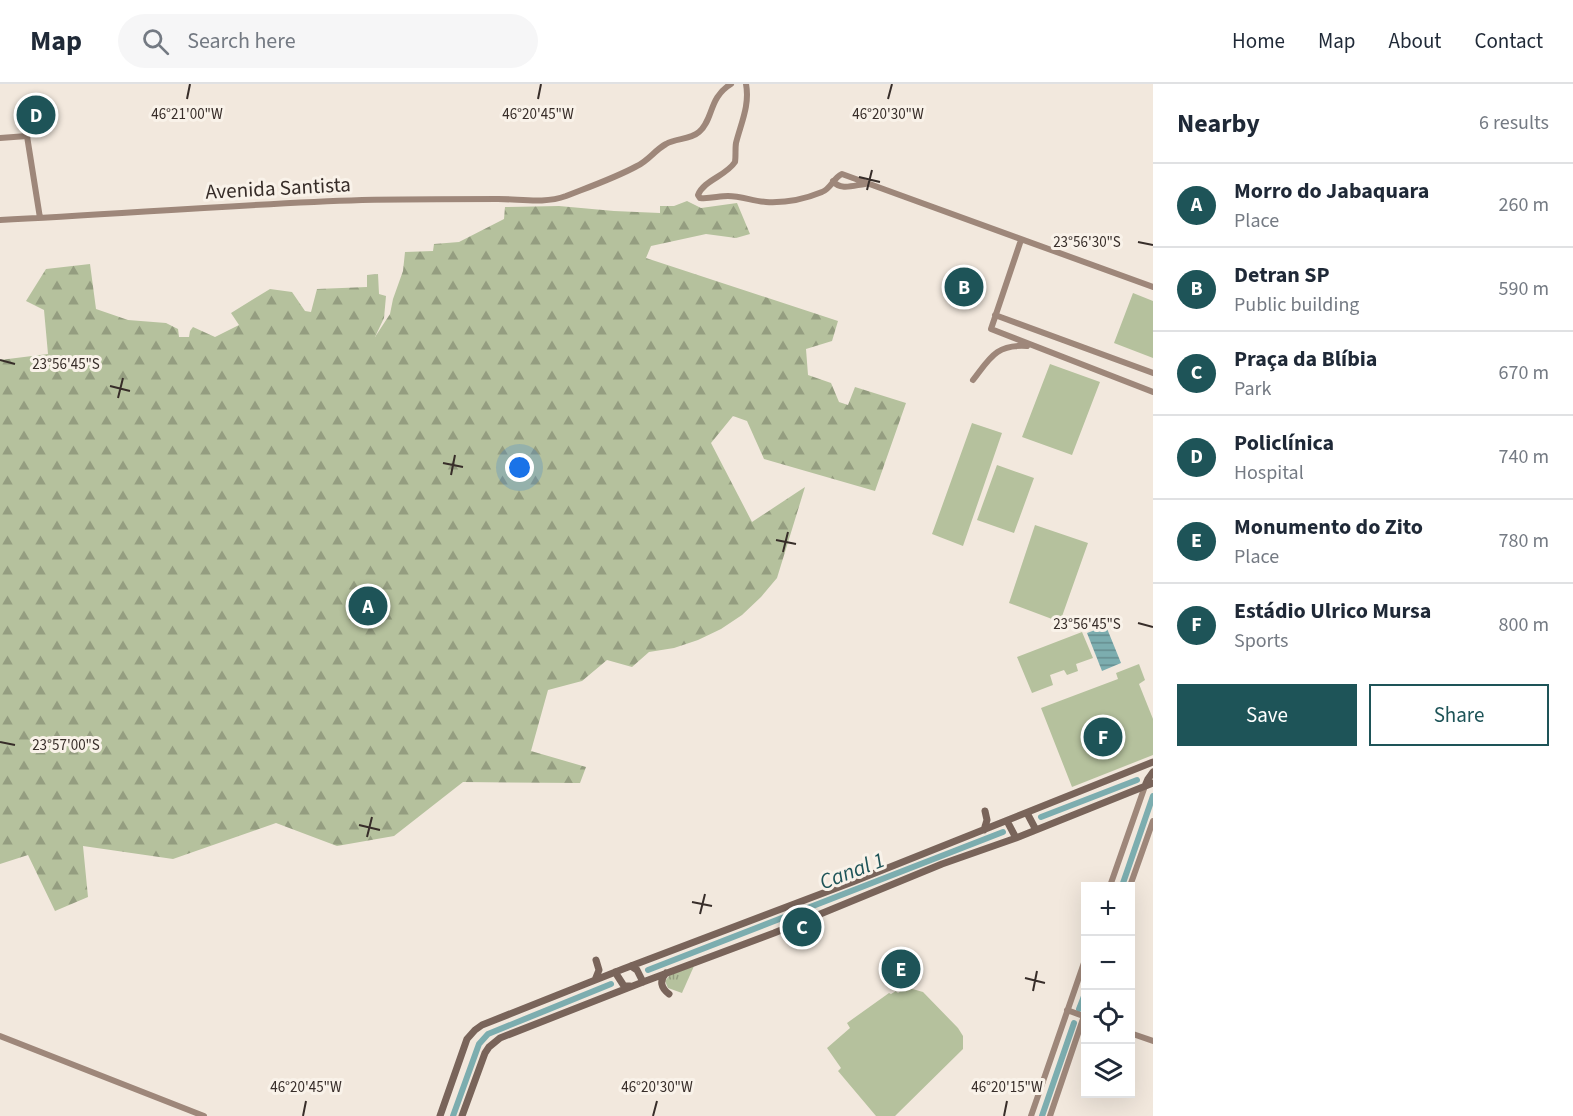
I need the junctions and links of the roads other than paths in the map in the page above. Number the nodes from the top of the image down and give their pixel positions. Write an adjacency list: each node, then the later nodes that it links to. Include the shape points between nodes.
1 (731, 84): 6 (street, Avenida Santista, via 719,94 698,133 668,143 638,166 558,198 274,204)
2 (746, 84): 4 (street, via 744,121 735,162 700,189 698,197 780,202 824,192)
3 (0, 138): 6 (street, via 27,136)
4 (833, 182): 5 (street, via 842,187); 5 (street, via 842,174)
5 (868, 183): 8 (street)
6 (40, 218): 7 (street, Avenida Santista)
7 (0, 220)
8 (1021, 240): 9 (street); 10 (street)
9 (1153, 287)
10 (993, 322): 11 (street); 12 (street)
11 (1034, 346): 13 (street, via 1001,349); 14 (street)
12 (1153, 373)
13 (973, 380)
14 (1153, 392)
15 (1153, 762): 20 (main road)
16 (1153, 772): 18 (main road)
17 (1153, 783): 18 (main road)
18 (1145, 786): 24 (main road); 26 (street)
19 (985, 812): 23 (main road)
20 (1027, 813): 21 (main road); 24 (main road)
21 (1007, 820): 23 (main road); 25 (main road)
22 (1153, 821): 27 (street)
23 (984, 830): 29 (main road)
24 (1036, 830): 25 (main road)
25 (1016, 838): 32 (main road)
26 (1111, 882)
27 (1131, 882)
28 (596, 960): 33 (main road, via 599,970)
29 (631, 966): 31 (main road); 34 (main road)
30 (1081, 971): 37 (street)
31 (615, 972): 33 (main road); 35 (main road, via 624,986)
32 (666, 973): 34 (main road); 36 (main road, via 661,982)
33 (594, 981): 44 (main road, via 475,1030 467,1039)
34 (643, 982): 35 (main road)
35 (632, 986): 45 (main road, via 493,1042 485,1053)
36 (669, 994)
37 (1067, 1010): 38 (street); 46 (street)
38 (1081, 1013)
39 (1081, 1026): 47 (street)
40 (1135, 1034): 42 (street)
41 (0, 1036): 43 (street)
42 (1153, 1041)
43 (204, 1116)
44 (440, 1116)
45 (462, 1116)
46 (1031, 1116)
47 (1050, 1116)

